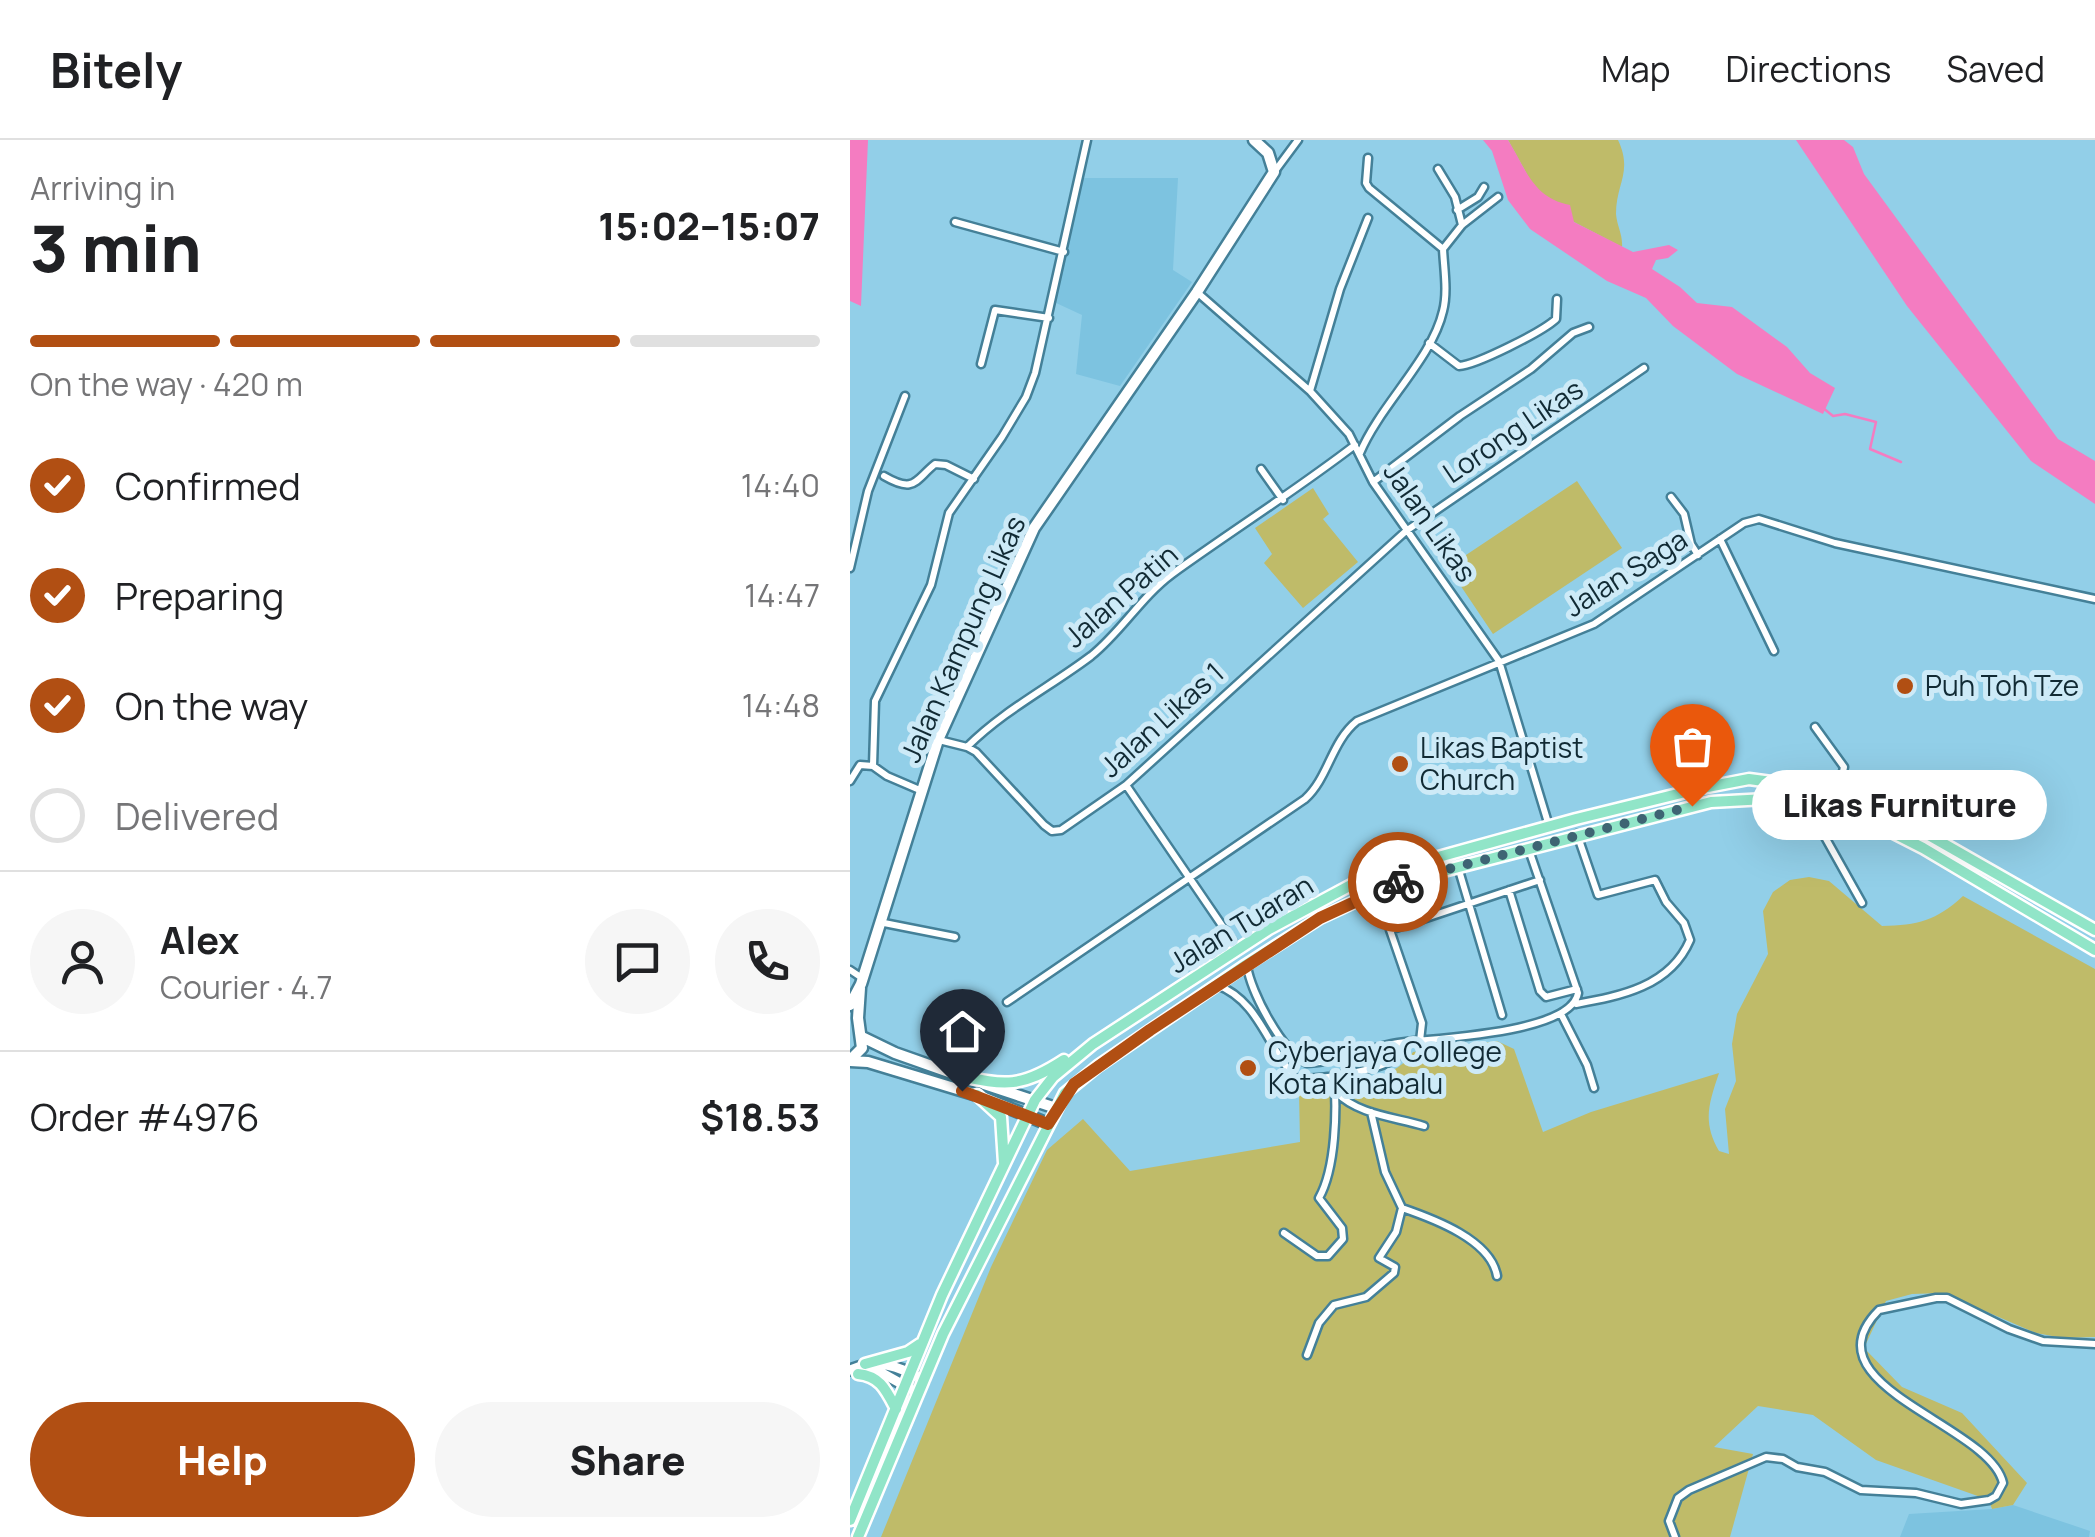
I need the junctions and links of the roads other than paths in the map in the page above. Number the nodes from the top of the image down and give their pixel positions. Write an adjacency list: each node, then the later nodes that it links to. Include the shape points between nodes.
1 (1087, 140): 14 (street)
2 (1254, 140): 6 (main road)
3 (1298, 140): 6 (street)
4 (1368, 158): 13 (street, via 1369,188)
5 (1438, 169): 9 (street)
6 (1274, 172): 15 (main road, Jalan Kampung Likas)
7 (1484, 187): 9 (street)
8 (1498, 197): 12 (street)
9 (1457, 210): 12 (street)
10 (1368, 218): 22 (street)
11 (955, 222): 14 (street)
12 (1462, 225): 13 (street)
13 (1443, 249): 19 (street, via 1445,307)
14 (1064, 252): 17 (street)
15 (1197, 292): 22 (street, Jalan Likas); 40 (main road, Jalan Kampung Likas, via 1034,528)
16 (1558, 299): 19 (street, via 1556,319 1548,326 1472,366 1459,366)
17 (1049, 318): 20 (street, via 995,310); 28 (street, via 1026,398)
18 (1589, 327): 29 (street, via 1573,332)
19 (1429, 343): 25 (street)
20 (981, 364)
21 (1644, 368): 32 (street, Lorong Likas)
22 (1310, 391): 24 (street, Jalan Likas)
23 (905, 396): 35 (street, via 868,491)
24 (1355, 446): 25 (street, Jalan Likas); 31 (street, Jalan Patin)
25 (1359, 454): 29 (street, Jalan Likas)
26 (1262, 469): 31 (street)
27 (884, 476): 28 (street, via 912,484 935,464)
28 (974, 479): 42 (street, via 949,512 931,585 874,701)
29 (1373, 482): 32 (street, Jalan Likas)
30 (1671, 497): 34 (street)
31 (1282, 500): 41 (street, Jalan Patin, via 1172,574 1103,646)
32 (1406, 531): 38 (street, Jalan Likas); 44 (street, Jalan Likas 1)
33 (1720, 539): 34 (street, Jalan Saga); 36 (street, Jalan Saga, via 1759,519 1822,540); 37 (street)
34 (1698, 554): 38 (street, Jalan Saga, via 1610,616)
35 (850, 568)
36 (2095, 600)
37 (1774, 651)
38 (1499, 661): 50 (street, Jalan Likas); 57 (street, Jalan Saga, via 1357,720 1336,744 1314,790)
39 (1815, 727): 46 (street, via 1844,766)
40 (938, 740): 41 (street); 45 (main road, Jalan Kampung Likas)
41 (968, 747): 44 (street, Jalan Likas 1, via 1052,831)
42 (873, 766): 43 (street, via 860,765); 45 (street)
43 (850, 781)
44 (1126, 785): 57 (street)
45 (922, 791): 62 (main road, Jalan Kampung Likas)
46 (1839, 791): 50 (main road, Jalan Tuaran, via 1750,780); 54 (main road, Jalan Tuaran, via 1883,808)
47 (1817, 804): 48 (main road, Jalan Tuaran, via 1750,798); 49 (street); 56 (main road, Jalan Tuaran, via 1870,821)
48 (1692, 806): 50 (main road, via 1675,804 1558,834); 51 (main road, Jalan Tuaran)
49 (1816, 821): 52 (street); 61 (street)
50 (1549, 828): 65 (main road, Jalan Tuaran, via 1366,877)
51 (1577, 834): 53 (main road, Jalan Tuaran); 73 (street, via 1598,895 1655,880 1690,940 1678,961 1642,988)
52 (1802, 834)
53 (1528, 848): 55 (main road, Jalan Tuaran); 58 (street)
54 (1977, 863): 56 (main road); 63 (main road, Jalan Tuaran)
55 (1458, 866): 60 (street); 67 (main road, Jalan Tuaran, via 1364,896)
56 (1970, 876): 66 (main road, Jalan Tuaran)
57 (1187, 878): 65 (street); 72 (street, Jalan Saga)
58 (1540, 880): 59 (street); 71 (street)
59 (1510, 890): 60 (street); 71 (street, via 1540,991 1546,996)
60 (1469, 903): 76 (street); 78 (street, via 1390,930 1422,1024)
61 (1862, 903)
62 (880, 922): 64 (street); 69 (main road, Jalan Kampung Likas)
63 (2095, 930)
64 (955, 937)
65 (1238, 950): 80 (main road, Jalan Tuaran)
66 (2095, 950)
67 (1246, 965): 70 (main road, Jalan Tuaran); 79 (street, via 1255,997 1300,1060 1315,1063)
68 (850, 970): 69 (street)
69 (861, 981): 74 (main road, Jalan Kampung Likas); 77 (main road, Jalan Kampung Likas)
70 (1217, 985): 82 (street, via 1248,1005 1295,1078); 88 (main road, Jalan Tuaran, via 1074,1084)
71 (1577, 989): 73 (street)
72 (1007, 1002)
73 (1575, 1004): 75 (street)
74 (850, 1005)
75 (1561, 1014): 78 (street, via 1500,1032); 84 (street)
76 (1502, 1015)
77 (857, 1033): 81 (main road, via 860,1053); 83 (main road)
78 (1420, 1041): 79 (street)
79 (1397, 1044): 82 (street, via 1396,1058 1388,1063)
80 (1087, 1048): 83 (main road, via 1018,1084); 87 (main road, Jalan Tuaran)
81 (850, 1060): 86 (main road)
82 (1334, 1074): 85 (street)
83 (957, 1075): 87 (main road)
84 (1594, 1088)
85 (1336, 1092): 89 (street); 95 (street, via 1332,1162 1320,1198 1344,1239 1328,1256 1317,1256)
86 (977, 1095): 90 (main road); 93 (main road, via 1001,1117)
87 (1035, 1100): 88 (main road); 90 (main road, Jalan Tuaran)
88 (1056, 1108): 91 (main road, Jalan Tuaran)
89 (1370, 1112): 92 (street); 94 (street)
90 (1028, 1115): 91 (main road); 93 (main road, Jalan Tuaran)
91 (1048, 1124): 102 (main road, Jalan Tuaran)
92 (1424, 1126)
93 (1004, 1164): 97 (main road, Jalan Tuaran)
94 (1402, 1208): 96 (street, via 1487,1251); 99 (street, via 1379,1258 1394,1274 1366,1298 1334,1304)
95 (1284, 1234)
96 (1497, 1276)
97 (923, 1342): 100 (main road); 101 (main road, Jalan Tuaran)
98 (2095, 1344): 107 (street, via 2043,1341 1947,1298 1879,1310 1861,1345 1864,1364 1995,1466 2003,1483 1996,1496 1961,1504 1861,1490 1825,1472 1766,1457 1678,1498 1668,1521)
99 (1308, 1355)
100 (856, 1370): 101 (street, via 886,1363); 104 (main road, via 881,1383)
101 (908, 1378): 102 (street); 103 (street); 104 (main road, Jalan Tuaran)
102 (924, 1380): 103 (main road, Jalan Tuaran)
103 (918, 1393): 106 (main road, Jalan Tuaran)
104 (896, 1409): 105 (main road, Jalan Tuaran)
105 (850, 1520)
106 (858, 1537)
107 (1675, 1537)

